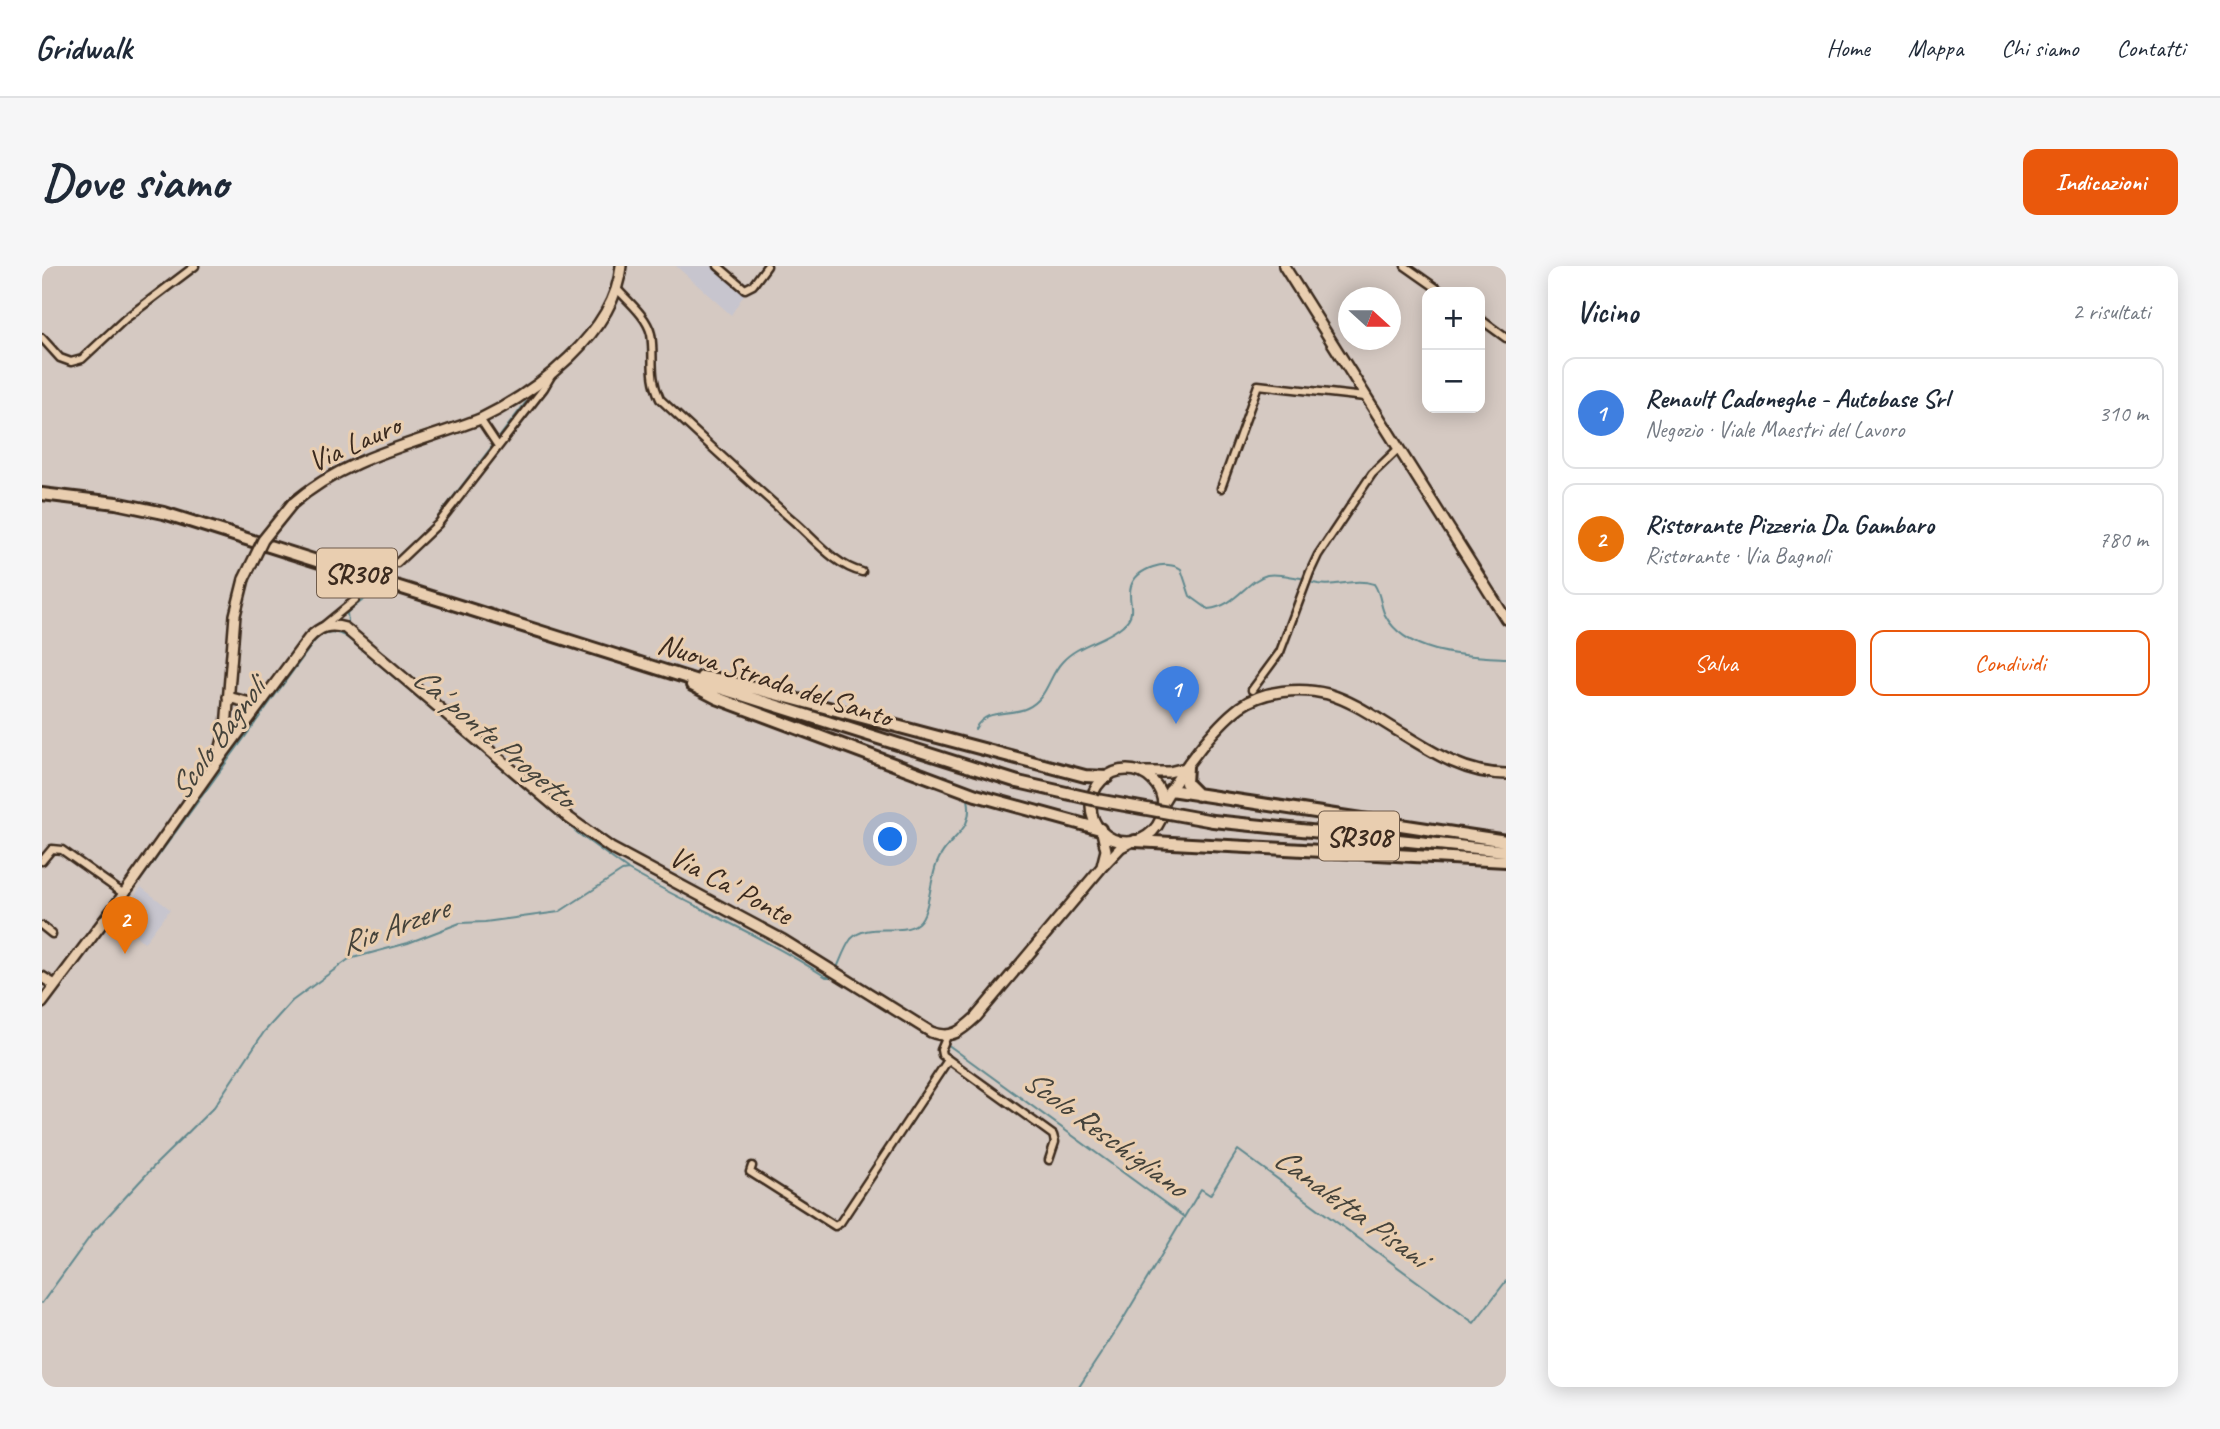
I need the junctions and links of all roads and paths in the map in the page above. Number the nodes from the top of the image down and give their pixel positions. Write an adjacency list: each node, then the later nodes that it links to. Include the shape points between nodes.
1 (195, 266): 10 (street, via 125,319 82,359 60,358)
2 (621, 266): 8 (street, Via Lauro)
3 (718, 266): 4 (street, via 745,289)
4 (767, 266)
5 (1284, 266): 13 (street)
6 (1405, 266): 7 (street)
7 (1435, 287)
8 (618, 290): 12 (street, Via Lauro, via 603,316); 20 (street, via 650,333 653,384 660,399 832,555)
9 (1485, 323): 11 (street)
10 (42, 338)
11 (1506, 338)
12 (552, 373): 14 (street, Via Lauro); 15 (street, Via Lauro)
13 (1365, 397): 16 (street); 17 (street, via 1258,385)
14 (480, 419): 15 (street); 28 (street, Via Lauro, bridge, via 350,465 292,504 263,540 244,579 235,615)
15 (498, 446): 19 (street, Via Lauro, via 438,524)
16 (1398, 449): 23 (street); 27 (street, via 1372,474 1318,555 1280,652)
17 (1220, 488)
18 (42, 494): 26 (highway, Nuova Strada del Santo / SR308, via 164,513)
19 (397, 563)
20 (862, 572)
21 (355, 600): 22 (street)
22 (342, 610): 24 (street); 25 (street)
23 (1506, 619)
24 (320, 628): 25 (street); 29 (street)
25 (345, 628): 54 (street, Via Ca' Ponte, via 601,842 783,940 931,1032)
26 (668, 672): 34 (highway, via 723,680 1085,776); 39 (highway, via 717,698 875,758 976,794); 42 (highway, Nuova Strada del Santo / SR308, bridge, via 1018,782 1106,802 1213,821)
27 (1252, 690)
28 (228, 697): 29 (street, via 254,704); 30 (street, Via Lauro)
29 (265, 699): 30 (street)
30 (217, 762): 46 (street)
31 (1187, 767): 32 (street, via 1169,772); 33 (street, via 1242,706 1269,694 1305,691 1350,703 1465,768); 36 (street); 37 (highway, via 1186,783)
32 (1138, 771): 34 (street); 35 (street)
33 (1506, 774)
34 (1107, 776): 39 (street, via 1092,797 1092,814)
35 (1157, 785): 36 (street); 38 (street)
36 (1170, 790): 37 (highway); 38 (street)
37 (1198, 795): 40 (highway)
38 (1163, 802): 41 (street, via 1156,827)
39 (1100, 830): 41 (street, via 1115,840); 45 (street, via 1106,849)
40 (1506, 841)
41 (1133, 842): 44 (highway); 45 (street)
42 (1506, 851)
43 (42, 860): 46 (street, via 52,849 62,850)
44 (1506, 861)
45 (1101, 867): 54 (street, via 976,1017 962,1031)
46 (124, 894): 51 (street)
47 (42, 926): 48 (street)
48 (52, 934)
49 (42, 978): 51 (street)
50 (42, 985): 52 (street)
51 (55, 985): 52 (street)
52 (49, 993): 53 (street)
53 (42, 1003)
54 (947, 1036): 55 (street, via 941,1050)
55 (948, 1060): 56 (street, via 1053,1135); 57 (street, via 835,1226 750,1172)
56 (1049, 1160)
57 (752, 1166)

